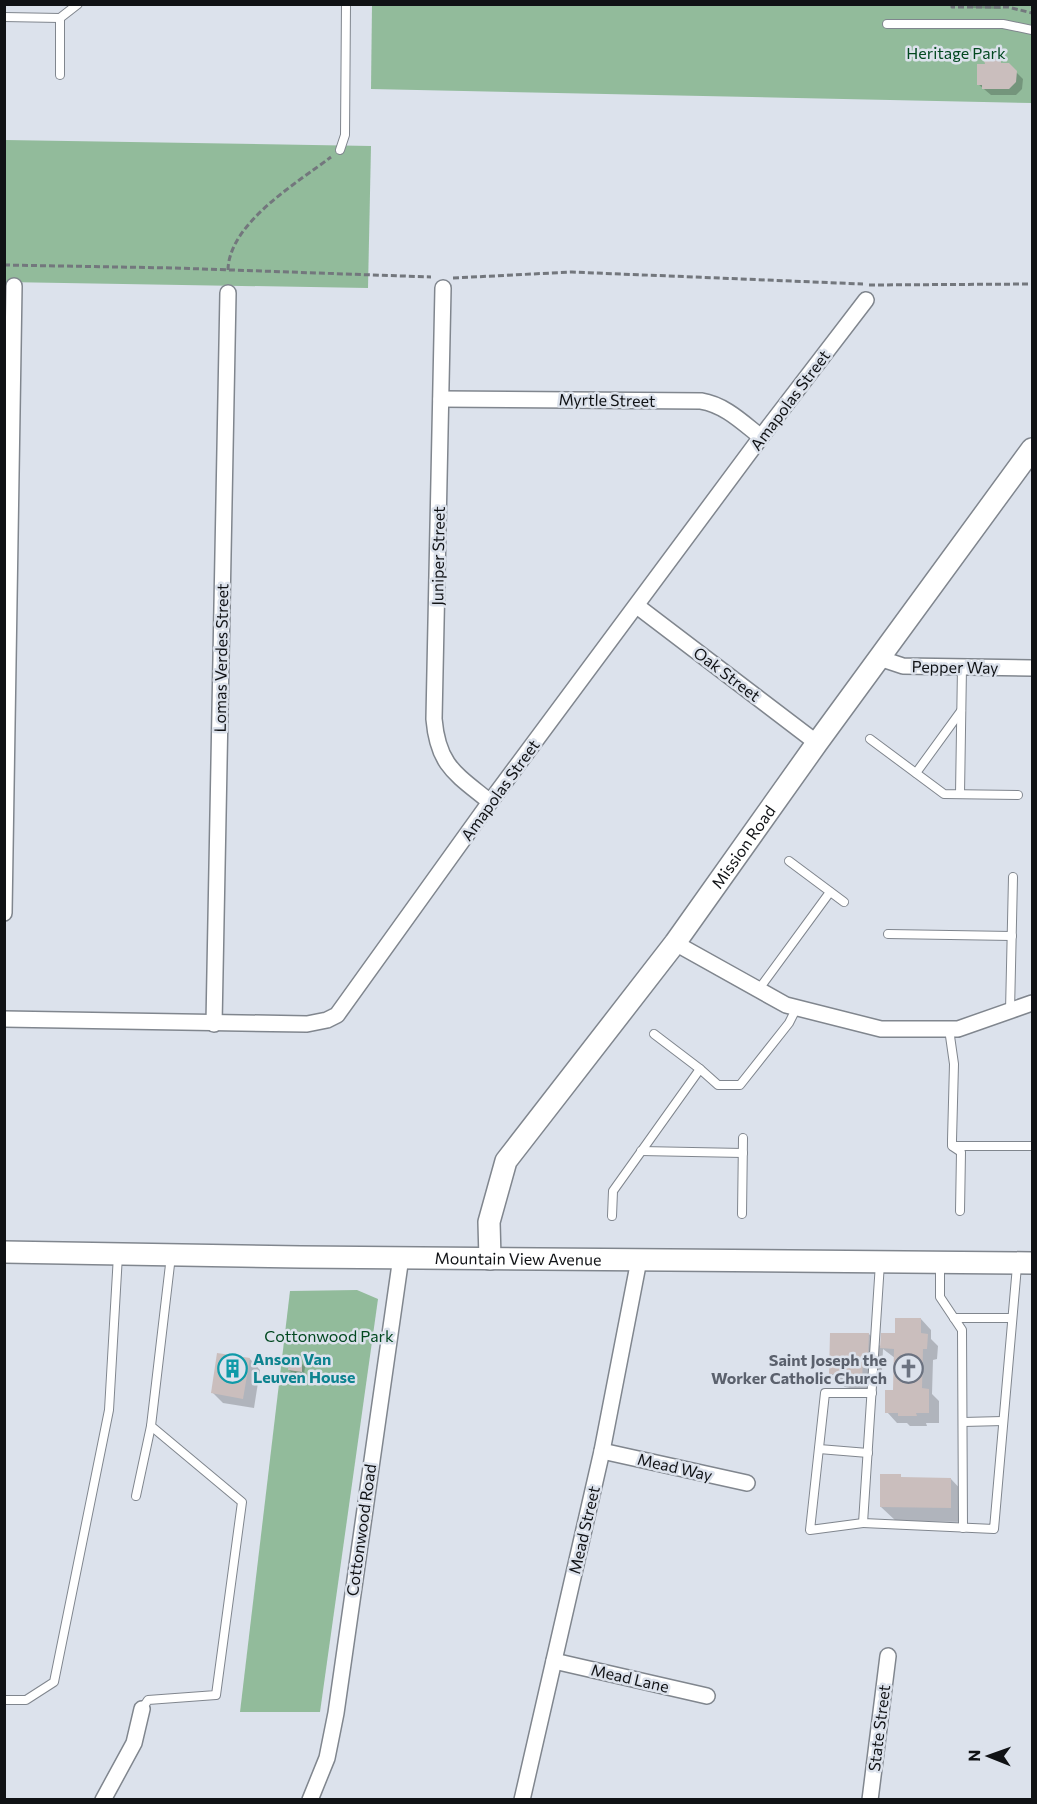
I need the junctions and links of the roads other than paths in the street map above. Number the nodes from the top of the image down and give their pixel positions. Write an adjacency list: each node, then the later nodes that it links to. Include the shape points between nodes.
1 (78, 4): 4 (lane)
2 (346, 4): 8 (lane, via 345,135)
3 (4, 17): 4 (lane)
4 (60, 18): 7 (lane)
5 (887, 24): 6 (lane, via 1003,24)
6 (1032, 30)
7 (60, 75)
8 (340, 150)
9 (442, 281): 13 (street, Juniper Street)
10 (14, 286): 31 (street)
11 (228, 293): 40 (street, Lomas Verdes Street)
12 (866, 300): 14 (street, Amapolas Street)
13 (441, 399): 14 (street, Myrtle Street, via 701,401 723,408); 26 (street, Juniper Street, via 436,736 440,752 453,772)
14 (762, 437): 16 (street, Amapolas Street)
15 (1032, 448): 17 (main road, Mission Road)
16 (637, 606): 22 (street, Oak Street); 26 (street, Amapolas Street)
17 (879, 658): 18 (street, Pepper Way, via 903,666); 22 (main road, Mission Road)
18 (962, 667): 19 (street, Pepper Way); 20 (lane)
19 (1032, 668)
20 (961, 711): 23 (lane); 24 (lane)
21 (870, 740): 23 (lane)
22 (817, 742): 34 (main road, Mission Road)
23 (916, 773): 24 (lane, via 944,794)
24 (960, 794): 25 (lane)
25 (1018, 795)
26 (490, 801): 40 (street, Amapolas Street, via 337,1015 307,1024)
27 (789, 861): 29 (lane)
28 (1013, 877): 33 (lane)
29 (830, 892): 30 (lane); 35 (lane)
30 (844, 903)
31 (4, 914)
32 (888, 934): 33 (lane)
33 (1012, 936): 38 (lane)
34 (675, 943): 35 (street); 56 (main road, Mission Road, via 506,1161 489,1222)
35 (759, 989): 37 (street)
36 (1032, 1003): 38 (street)
37 (797, 1007): 41 (street, via 880,1029); 43 (lane, via 740,1085 718,1085)
38 (1010, 1011): 41 (street)
39 (4, 1018): 40 (street, Amapolas Street)
40 (214, 1024)
41 (950, 1029): 45 (lane, via 954,1064)
42 (654, 1034): 43 (lane)
43 (700, 1069): 47 (lane)
44 (743, 1138): 48 (lane)
45 (952, 1146): 46 (lane); 49 (lane, via 961,1152)
46 (1032, 1146)
47 (641, 1151): 48 (lane); 51 (lane, via 613,1191)
48 (743, 1153): 50 (lane)
49 (960, 1211)
50 (742, 1214)
51 (612, 1216)
52 (4, 1252): 53 (main road, Mountain View Avenue)
53 (118, 1254): 54 (main road, Mountain View Avenue); 77 (lane, via 109,1410 54,1682 26,1700)
54 (171, 1255): 55 (main road, Mountain View Avenue); 66 (lane)
55 (401, 1257): 56 (main road, Mountain View Avenue); 80 (street, Cottonwood Road, via 336,1713 327,1758)
56 (490, 1258): 57 (main road, Mountain View Avenue)
57 (639, 1260): 58 (main road, Mountain View Avenue); 68 (street, Mead Street)
58 (880, 1261): 59 (main road, Mountain View Avenue); 63 (lane)
59 (940, 1262): 60 (main road, Mountain View Avenue); 61 (lane, via 940,1297)
60 (1025, 1263): 62 (lane)
61 (954, 1318): 62 (lane); 65 (lane, via 962,1330)
62 (1012, 1318): 64 (lane)
63 (872, 1393): 67 (lane, via 825,1393); 69 (lane)
64 (1003, 1421): 65 (lane); 73 (lane, via 994,1529)
65 (963, 1422): 73 (lane)
66 (151, 1426): 71 (lane); 78 (lane, via 242,1502 216,1695 148,1701)
67 (819, 1449): 69 (lane); 72 (lane, via 810,1530)
68 (602, 1451): 70 (street, Mead Way); 75 (street, Mead Street)
69 (867, 1453): 72 (lane)
70 (747, 1484)
71 (136, 1496)
72 (862, 1523): 73 (lane)
73 (963, 1528)
74 (888, 1656): 82 (street, State Street)
75 (554, 1661): 76 (street, Mead Lane); 81 (street, Mead Street)
76 (707, 1696)
77 (4, 1700)
78 (142, 1709): 79 (street, via 134,1743)
79 (103, 1800)
80 (310, 1800)
81 (522, 1800)
82 (870, 1800)

